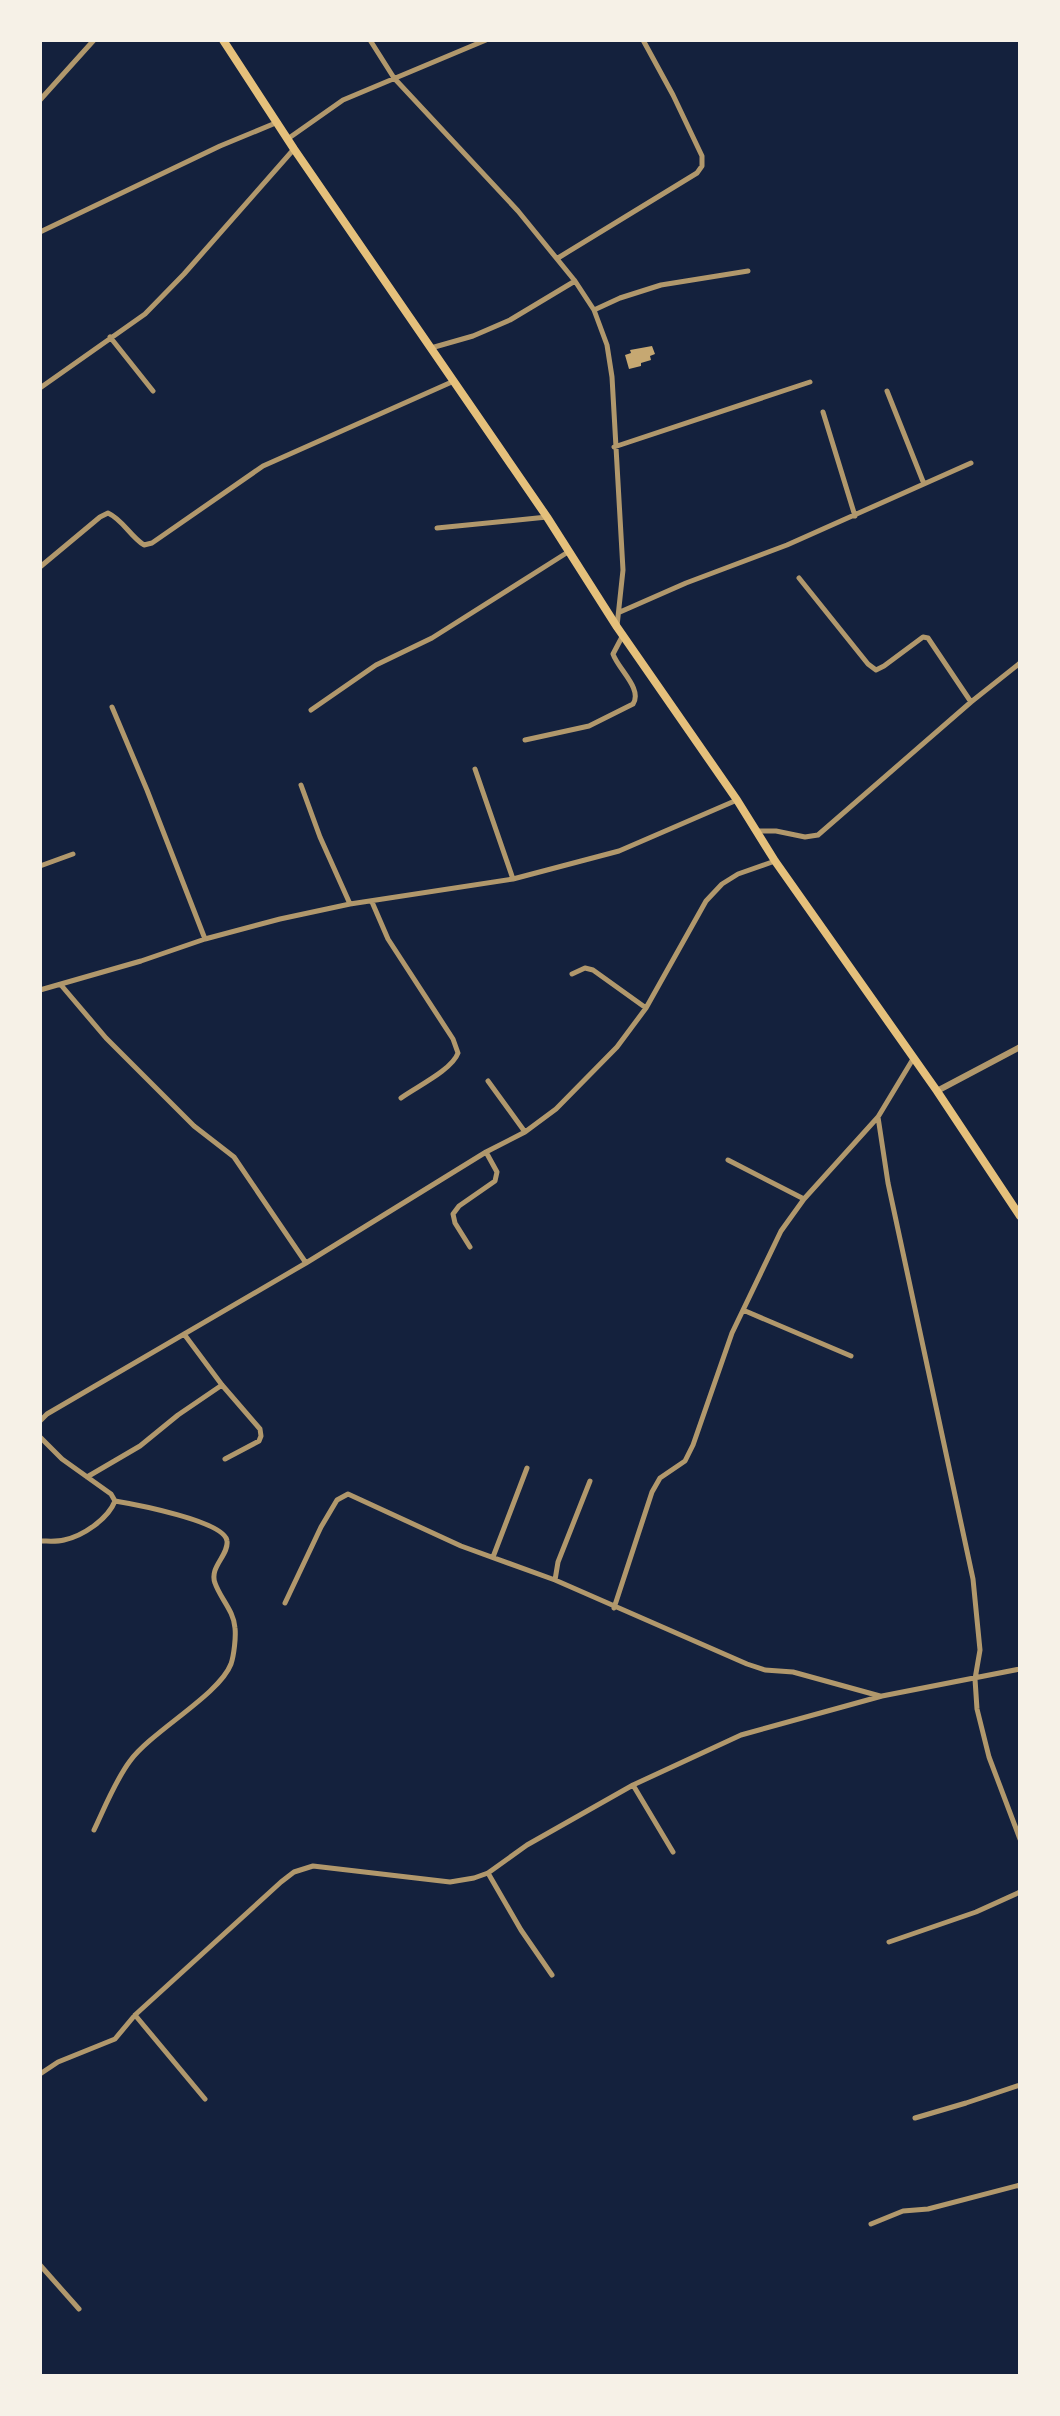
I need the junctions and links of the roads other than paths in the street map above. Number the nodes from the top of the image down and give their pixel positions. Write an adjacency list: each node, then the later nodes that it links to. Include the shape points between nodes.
1 (94, 40): 7 (street)
2 (223, 40): 8 (highway)
3 (370, 40): 6 (street)
4 (486, 40): 6 (street)
5 (643, 40): 12 (street, via 702,156 702,166 697,173)
6 (394, 78): 9 (street, via 343,100); 12 (street)
7 (40, 100)
8 (278, 122): 9 (highway); 11 (street)
9 (289, 138): 10 (highway)
10 (294, 149): 16 (street, via 145,314); 17 (highway)
11 (40, 232)
12 (558, 258): 14 (street)
13 (748, 271): 15 (street, via 661,285)
14 (574, 281): 15 (street); 17 (street, via 510,320)
15 (594, 310): 24 (street, via 607,345 612,377)
16 (110, 337): 20 (street); 21 (street)
17 (431, 348): 18 (highway)
18 (454, 381): 28 (highway); 31 (street, via 263,466 152,543 144,545 108,513)
19 (810, 382): 24 (street)
20 (40, 388)
21 (153, 391)
22 (887, 391): 26 (street)
23 (823, 412): 27 (street)
24 (614, 447): 33 (street, via 622,540)
25 (971, 463): 26 (street)
26 (924, 484): 27 (street)
27 (855, 516): 33 (street)
28 (547, 517): 29 (street); 30 (highway)
29 (437, 528)
30 (568, 552): 34 (highway); 39 (street, via 432,638 376,665)
31 (40, 567)
32 (799, 578): 37 (street, via 876,670 927,638)
33 (620, 612): 34 (street)
34 (617, 627): 35 (highway)
35 (623, 635): 40 (street, via 613,654 635,690 633,704 590,726); 43 (highway)
36 (1020, 663): 37 (street)
37 (971, 702): 44 (street, via 818,835)
38 (112, 708): 51 (street)
39 (311, 710)
40 (525, 740)
41 (475, 769): 48 (street)
42 (301, 785): 50 (street)
43 (737, 800): 44 (highway); 48 (street, via 619,851)
44 (756, 831): 46 (highway)
45 (73, 854): 47 (street)
46 (775, 861): 55 (street, via 738,874 706,901); 57 (highway)
47 (40, 866)
48 (513, 879): 49 (street)
49 (372, 902): 50 (street); 60 (street, via 388,939 459,1053 442,1070)
50 (350, 904): 51 (street)
51 (205, 939): 53 (street)
52 (572, 974): 55 (street, via 585,968 593,970)
53 (61, 985): 54 (street); 68 (street, via 106,1038 194,1126 234,1157)
54 (40, 990)
55 (646, 1008): 62 (street, via 585,1083)
56 (1020, 1047): 59 (street)
57 (913, 1059): 59 (highway); 61 (street)
58 (488, 1081): 62 (street)
59 (937, 1091): 66 (highway)
60 (400, 1098)
61 (878, 1118): 65 (street); 86 (street, via 888,1183 973,1580 980,1650)
62 (525, 1132): 63 (street)
63 (486, 1152): 67 (street, via 497,1173 495,1181 453,1214); 68 (street)
64 (728, 1160): 65 (street)
65 (804, 1199): 69 (street, via 781,1231)
66 (1020, 1216)
67 (470, 1247)
68 (306, 1263): 70 (street)
69 (743, 1310): 71 (street); 84 (street, via 693,1445 685,1461 660,1478 652,1492)
70 (184, 1334): 72 (street); 73 (street)
71 (851, 1356)
72 (222, 1385): 75 (street, via 260,1429 261,1436 259,1441); 77 (street, via 140,1446)
73 (40, 1421)
74 (40, 1437): 77 (street)
75 (225, 1459)
76 (527, 1468): 81 (street)
77 (87, 1477): 79 (street)
78 (590, 1481): 82 (street, via 558,1562)
79 (115, 1501): 80 (street, via 111,1511 87,1531 64,1540); 89 (street, via 172,1513 226,1536 228,1544 213,1576 235,1628 231,1664 226,1672 129,1761)
80 (40, 1541)
81 (492, 1557): 82 (street); 83 (street, via 348,1494 337,1500)
82 (555, 1580): 84 (street)
83 (285, 1602)
84 (614, 1608): 87 (street, via 756,1667 793,1672)
85 (1020, 1669): 86 (street)
86 (975, 1679): 87 (street); 90 (street, via 989,1757)
87 (882, 1696): 88 (street, via 741,1735)
88 (633, 1785): 91 (street); 92 (street, via 527,1845)
89 (94, 1830)
90 (1020, 1839)
91 (673, 1852)
92 (488, 1873): 95 (street); 96 (street, via 450,1882 313,1866 302,1869 281,1882)
93 (1020, 1892): 94 (street)
94 (889, 1942)
95 (552, 1975)
96 (135, 2015): 97 (street, via 115,2038 58,2062); 99 (street)
97 (40, 2074)
98 (1020, 2085): 100 (street)
99 (205, 2099)
100 (915, 2118)
101 (1020, 2185): 102 (street, via 928,2209 903,2211)
102 (871, 2224)
103 (40, 2265): 104 (street)
104 (79, 2309)

